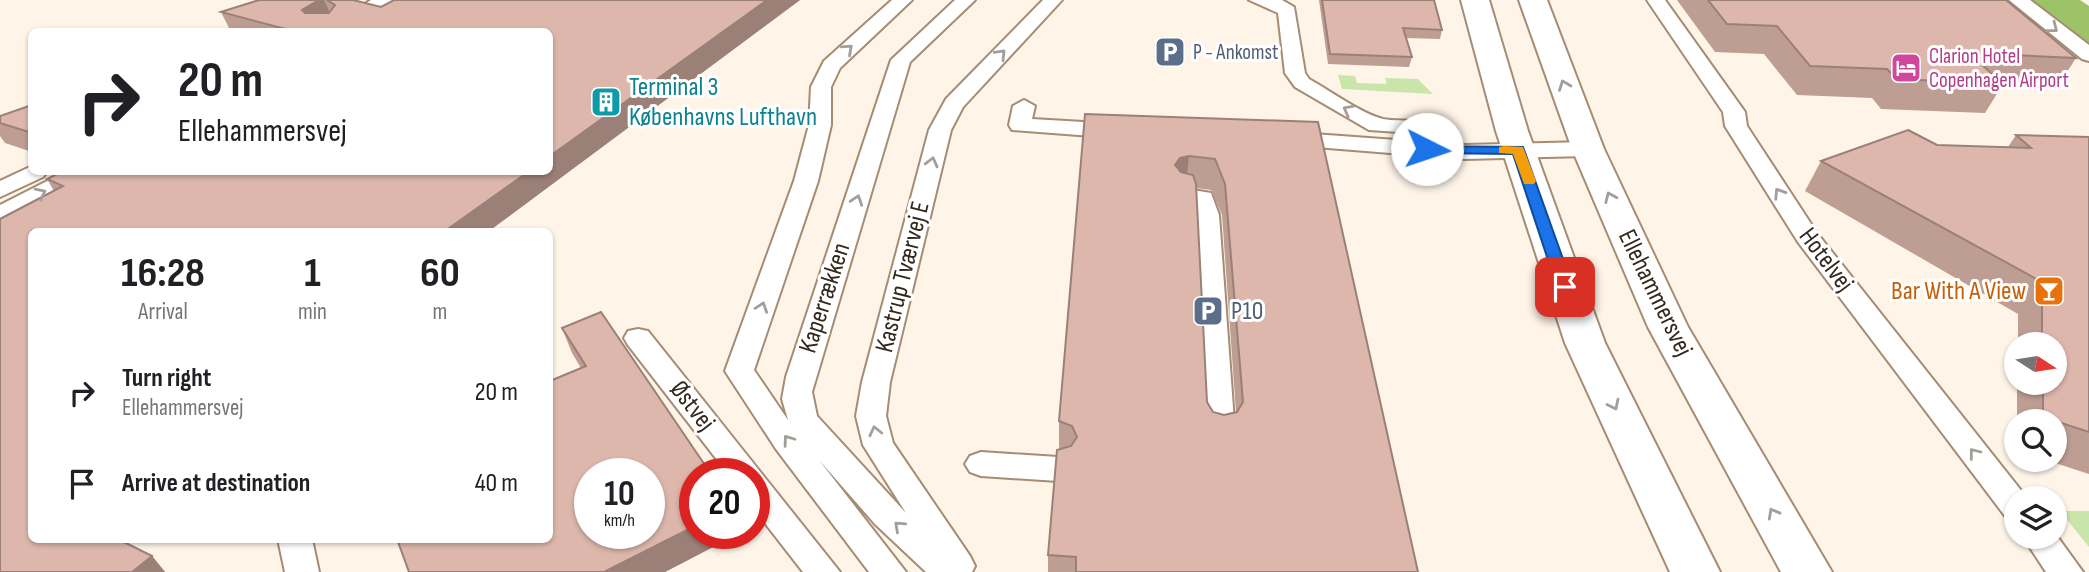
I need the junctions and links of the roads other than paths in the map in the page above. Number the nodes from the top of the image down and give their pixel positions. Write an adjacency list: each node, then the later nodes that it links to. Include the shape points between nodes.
1 (903, 0): 33 (lane, one-way to 1, via 739,371 806,181 820,125 821,87 831,65)
2 (966, 0): 34 (lane, Kaperrækken, one-way to 2, via 886,515 796,407 805,359 901,60)
3 (1053, 0): 35 (lane, Kastrup Tværvej E, one-way to 3, via 878,445 871,416 876,382 940,130 954,104)
4 (1258, 0): 12 (lane, one-way to 4, via 1416,127 1377,125 1302,83 1295,73 1287,11)
5 (1475, 0): 14 (street)
6 (1533, 0): 16 (street, Ellehammersvej, one-way to 6)
7 (1656, 0): 27 (lane, Hotelvej, one-way to 7, via 1807,237 1736,126 1734,113)
8 (2018, 0): 9 (lane, one-way to 9)
9 (2089, 55)
10 (1024, 106): 11 (lane, via 1020,125)
11 (1137, 132)
12 (1435, 134): 14 (lane); 15 (lane)
13 (1271, 139): 15 (lane)
14 (1515, 140): 15 (lane, via 1465,152); 16 (lane); 36 (street, one-way to 36, via 1585,343)
15 (1324, 141)
16 (1586, 141): 37 (street, Ellehammersvej, one-way to 16, via 1668,327)
17 (30, 175): 19 (lane)
18 (76, 175): 21 (lane, one-way to 18)
19 (0, 190)
20 (1186, 196): 23 (lane, via 1203,198 1207,215)
21 (0, 214)
22 (639, 338): 24 (lane, Østvej)
23 (1220, 435)
24 (733, 458)
25 (981, 464): 26 (lane)
26 (1058, 469)
27 (2004, 491)
28 (770, 505): 32 (lane)
29 (296, 543): 31 (lane)
30 (2048, 549): 38 (lane)
31 (302, 572)
32 (823, 572)
33 (889, 572)
34 (949, 572)
35 (961, 572)
36 (1695, 572)
37 (1807, 572)
38 (2066, 572)

